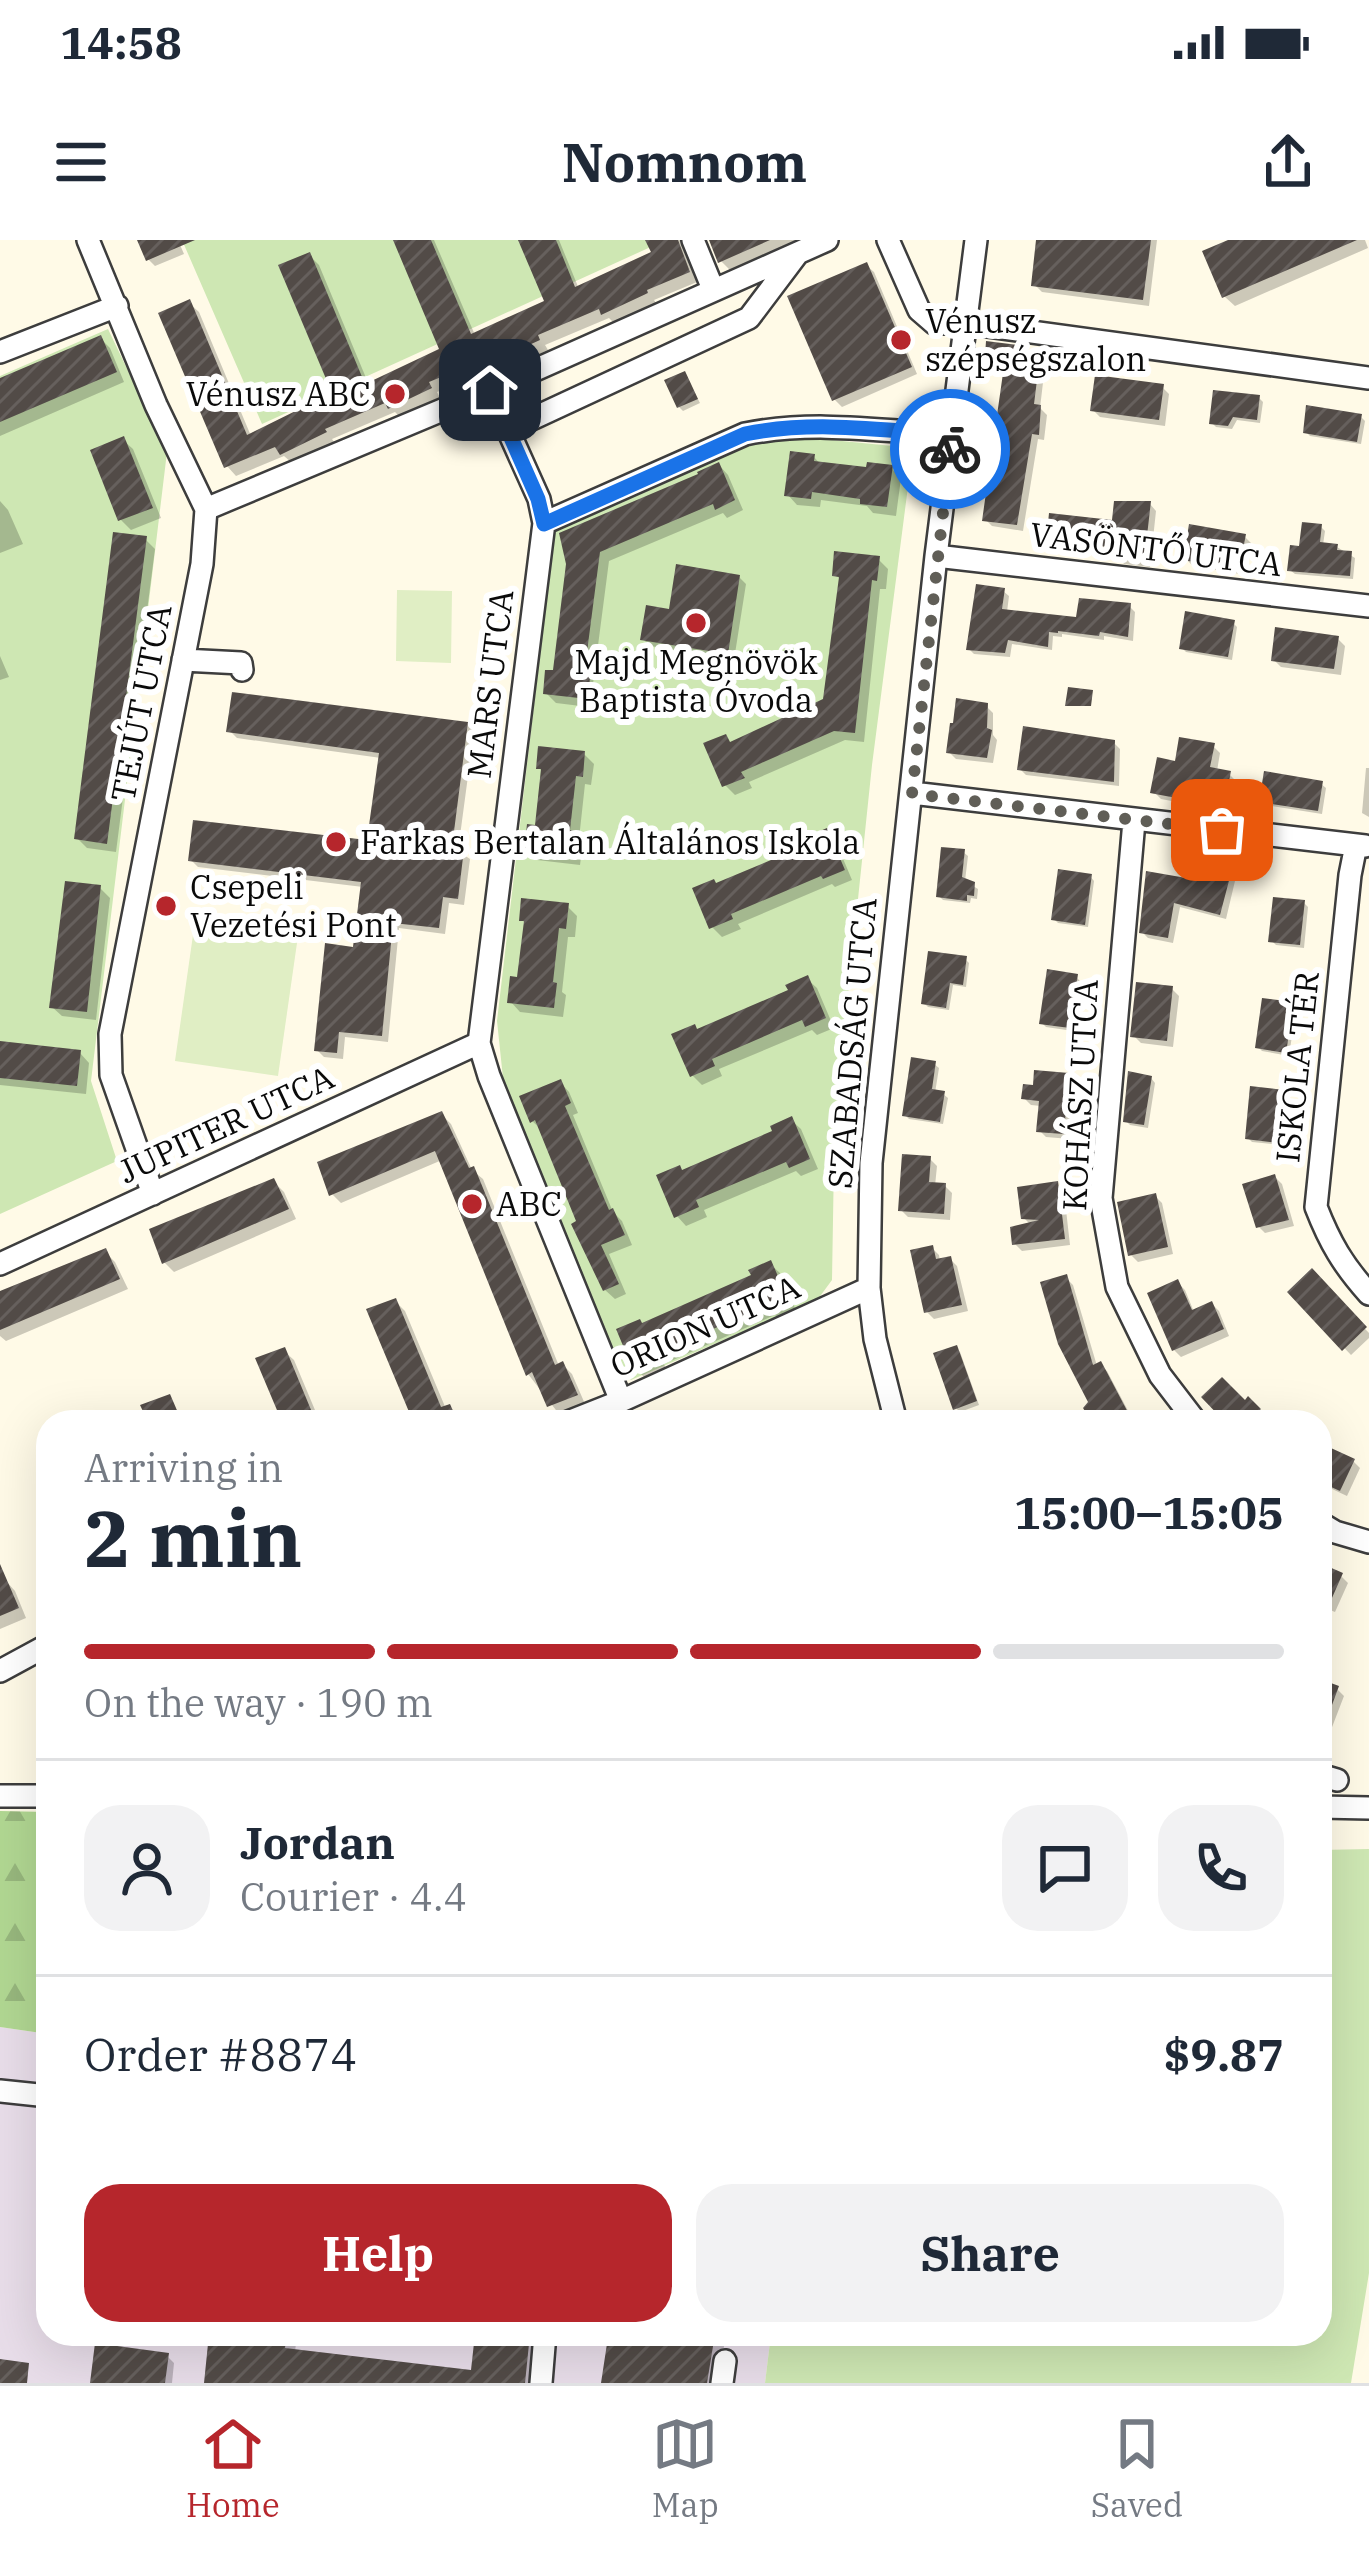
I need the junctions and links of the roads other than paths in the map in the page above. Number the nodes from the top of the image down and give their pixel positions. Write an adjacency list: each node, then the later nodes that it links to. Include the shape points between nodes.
1 (88, 240): 8 (street)
2 (693, 240): 7 (street)
3 (827, 240): 6 (street)
4 (888, 240): 9 (street, via 919,310 934,323)
5 (976, 240): 9 (street, SZABADSÁG UTCA)
6 (800, 251): 7 (street); 13 (street, via 749,317)
7 (713, 290): 12 (street)
8 (117, 306): 10 (street); 15 (street)
9 (966, 323): 11 (street); 14 (street, SZABADSÁG UTCA)
10 (0, 352)
11 (1369, 378)
12 (490, 390): 13 (street, MARS UTCA); 15 (street)
13 (508, 430): 16 (street, MARS UTCA)
14 (952, 435): 16 (street, via 811,425 745,434); 17 (street, SZABADSÁG UTCA)
15 (206, 509): 19 (street, TEJÚT UTCA)
16 (544, 524): 24 (street, MARS UTCA)
17 (936, 556): 18 (street, VASÖNTŐ UTCA); 21 (street, SZABADSÁG UTCA)
18 (1369, 606)
19 (183, 660): 20 (street, via 241,663); 25 (street, TEJÚT UTCA, via 110,1034 111,1075)
20 (242, 670)
21 (912, 794): 22 (street); 27 (street, SZABADSÁG UTCA, via 872,1163)
22 (1133, 821): 23 (street); 32 (street, KOHÁSZ UTCA, via 1101,1198 1117,1287 1160,1375)
23 (1362, 846): 28 (street, ISKOLA TÉR, via 1350,875 1316,1208 1331,1245)
24 (479, 1043): 25 (street, JUPITER UTCA); 29 (street, MARS UTCA)
25 (154, 1194): 26 (street, JUPITER UTCA)
26 (0, 1264)
27 (869, 1288): 29 (street, ORION UTCA); 31 (street, SZABADSÁG UTCA)
28 (1369, 1294)
29 (621, 1402): 30 (street, ORION UTCA)
30 (600, 1410)
31 (893, 1410)
32 (1187, 1410)
33 (1332, 1530): 34 (street)
34 (1369, 1542)
35 (36, 1652): 36 (street)
36 (0, 1671)
37 (0, 1796): 38 (street)
38 (36, 1796)
39 (1332, 1807): 40 (street)
40 (1369, 1808)
41 (0, 2091): 42 (street)
42 (36, 2095)
43 (544, 2346): 44 (street)
44 (542, 2383)

